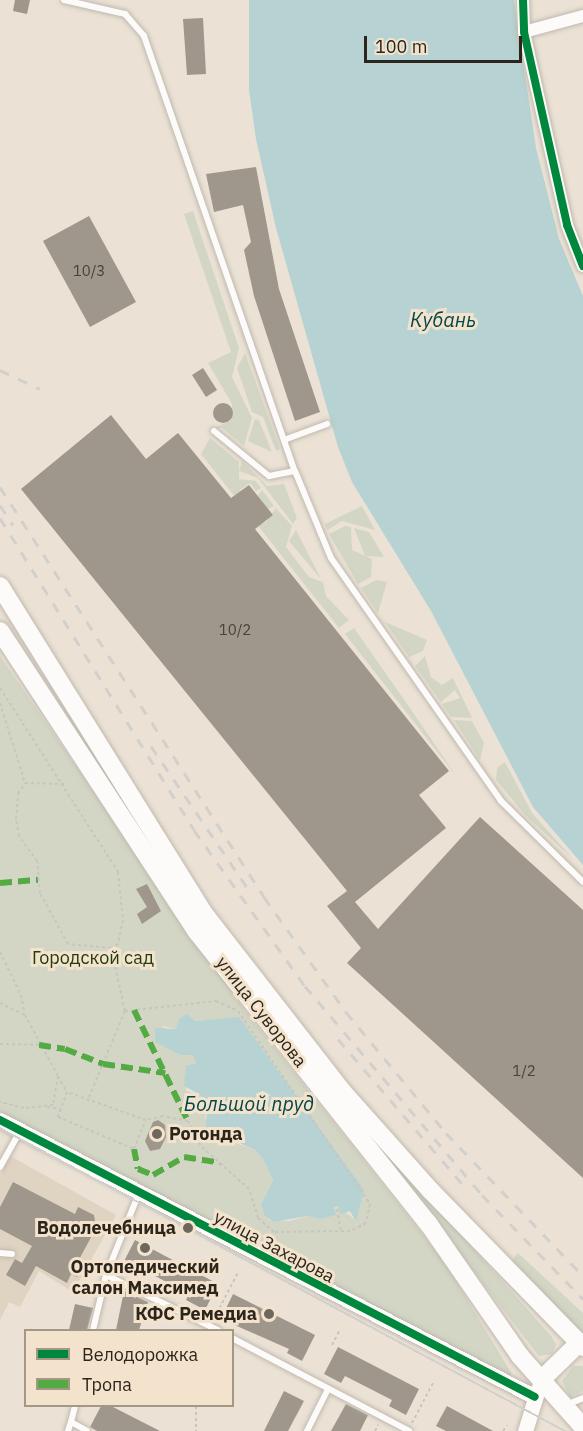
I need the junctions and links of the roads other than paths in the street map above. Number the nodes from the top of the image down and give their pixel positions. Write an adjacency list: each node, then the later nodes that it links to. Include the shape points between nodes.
1 (64, 0): 8 (lane, via 130,16 144,36)
2 (523, 0): 4 (street)
3 (583, 16): 4 (street)
4 (524, 32): 5 (street, via 567,225)
5 (583, 266)
6 (327, 424): 8 (lane)
7 (214, 431): 9 (lane, via 269,476)
8 (284, 440): 9 (lane)
9 (295, 471): 14 (lane, via 332,558 415,681 501,801)
10 (0, 586): 13 (main road, улица Суворова)
11 (0, 598): 13 (main road, улица Суворова)
12 (0, 631): 27 (main road, улица Суворова, via 197,932 428,1223)
13 (47, 666): 25 (main road, улица Суворова, via 205,915 341,1090 431,1191)
14 (583, 882)
15 (0, 1120): 16 (street, улица Захарова)
16 (20, 1131): 17 (lane); 18 (street, улица Захарова)
17 (0, 1167)
18 (139, 1192): 21 (lane); 27 (street, улица Захарова)
19 (0, 1254): 20 (lane)
20 (12, 1254)
21 (106, 1275): 22 (lane); 23 (lane)
22 (93, 1329)
23 (215, 1329)
24 (234, 1339): 26 (lane)
25 (581, 1345): 27 (main road)
26 (328, 1389): 35 (lane); 36 (lane)
27 (538, 1389): 30 (main road, улица Захарова); 37 (street)
28 (583, 1398): 30 (lane)
29 (75, 1407): 31 (lane)
30 (562, 1407): 32 (main road, улица Захарова)
31 (71, 1422): 33 (lane); 34 (lane)
32 (583, 1427)
33 (68, 1431)
34 (87, 1431)
35 (307, 1431)
36 (408, 1431)
37 (525, 1431)

